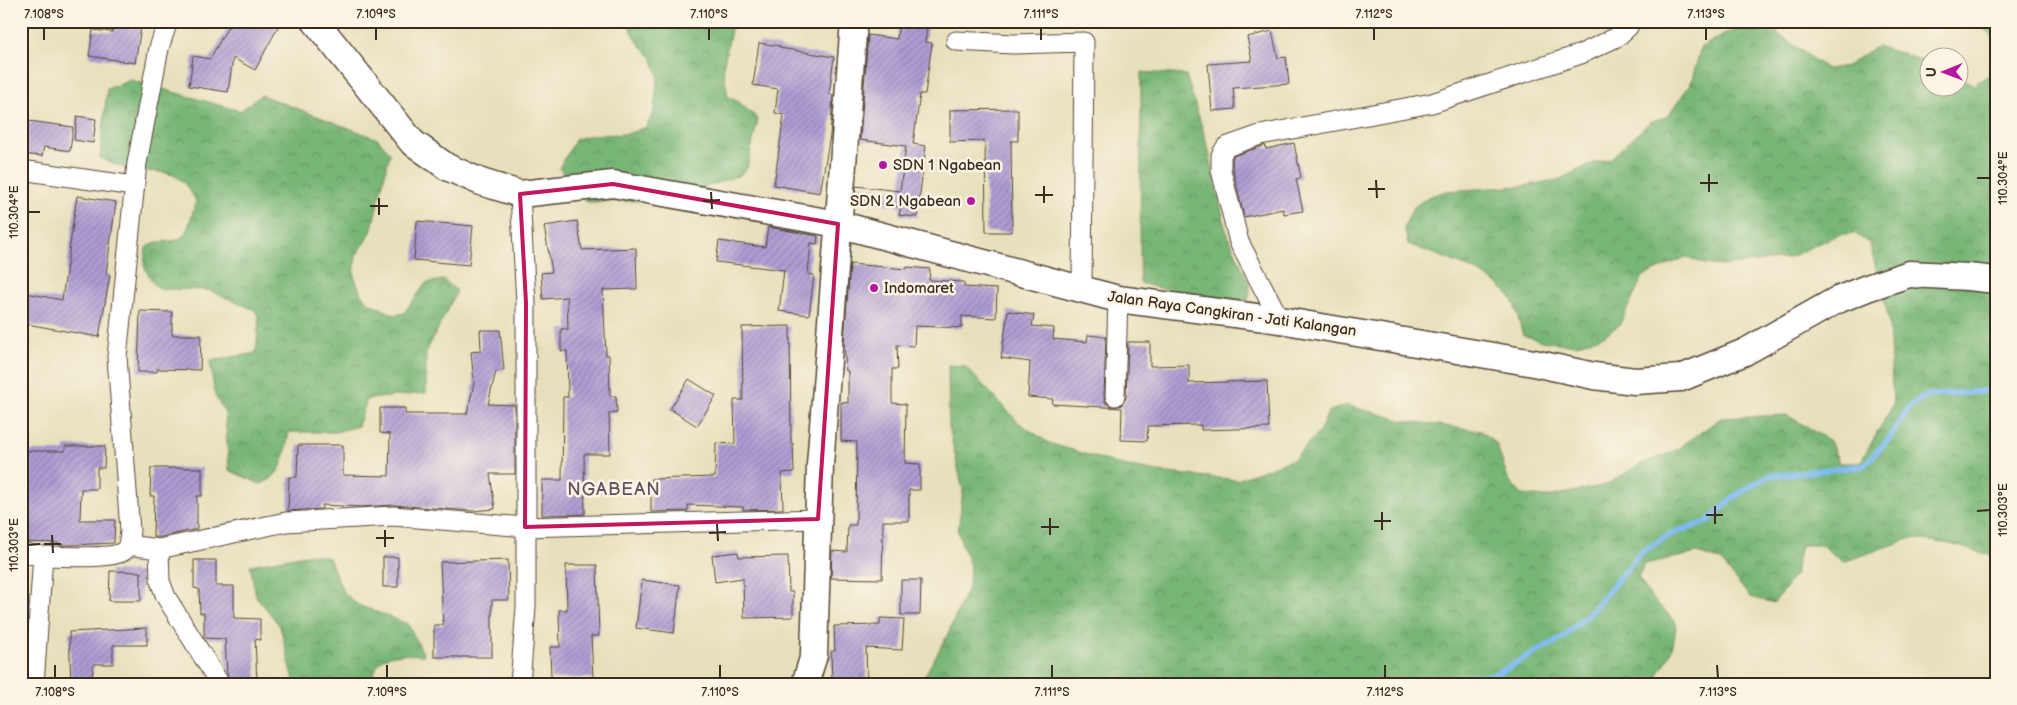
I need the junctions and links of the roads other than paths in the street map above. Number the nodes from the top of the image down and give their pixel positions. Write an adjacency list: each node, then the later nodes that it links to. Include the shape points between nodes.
1 (168, 21): 7 (street, via 159,48)
2 (315, 21): 8 (street, Jalan Raya Cangkiran - Jati Kalangan, via 412,142 447,166)
3 (854, 21): 9 (street)
4 (1631, 21): 13 (street, via 1617,37 1581,54 1432,103 1260,135 1226,147 1221,155 1220,170 1239,242)
5 (956, 41): 11 (street, via 1013,44 1084,42)
6 (21, 170): 7 (street)
7 (134, 186): 17 (street, via 117,357 130,532)
8 (520, 194): 9 (street, Jalan Raya Cangkiran - Jati Kalangan, via 613,184); 16 (street, via 526,303)
9 (838, 224): 11 (street, Jalan Raya Cangkiran - Jati Kalangan); 15 (street)
10 (1996, 280): 13 (street, Jalan Raya Cangkiran - Jati Kalangan, via 1909,274 1835,301 1745,352 1681,378 1635,381)
11 (1082, 290): 12 (street, Jalan Raya Cangkiran - Jati Kalangan)
12 (1118, 299): 13 (street, Jalan Raya Cangkiran - Jati Kalangan); 14 (street)
13 (1280, 320)
14 (1115, 396)
15 (818, 519): 16 (street); 24 (street, via 814,655)
16 (525, 527): 18 (street, via 393,516 286,522); 23 (street, via 526,607)
17 (128, 546): 18 (street); 20 (street, via 119,554)
18 (159, 549): 22 (street, via 160,582 166,597)
19 (21, 554): 20 (street)
20 (43, 556): 21 (street)
21 (34, 684)
22 (220, 684)
23 (520, 684)
24 (804, 684)

